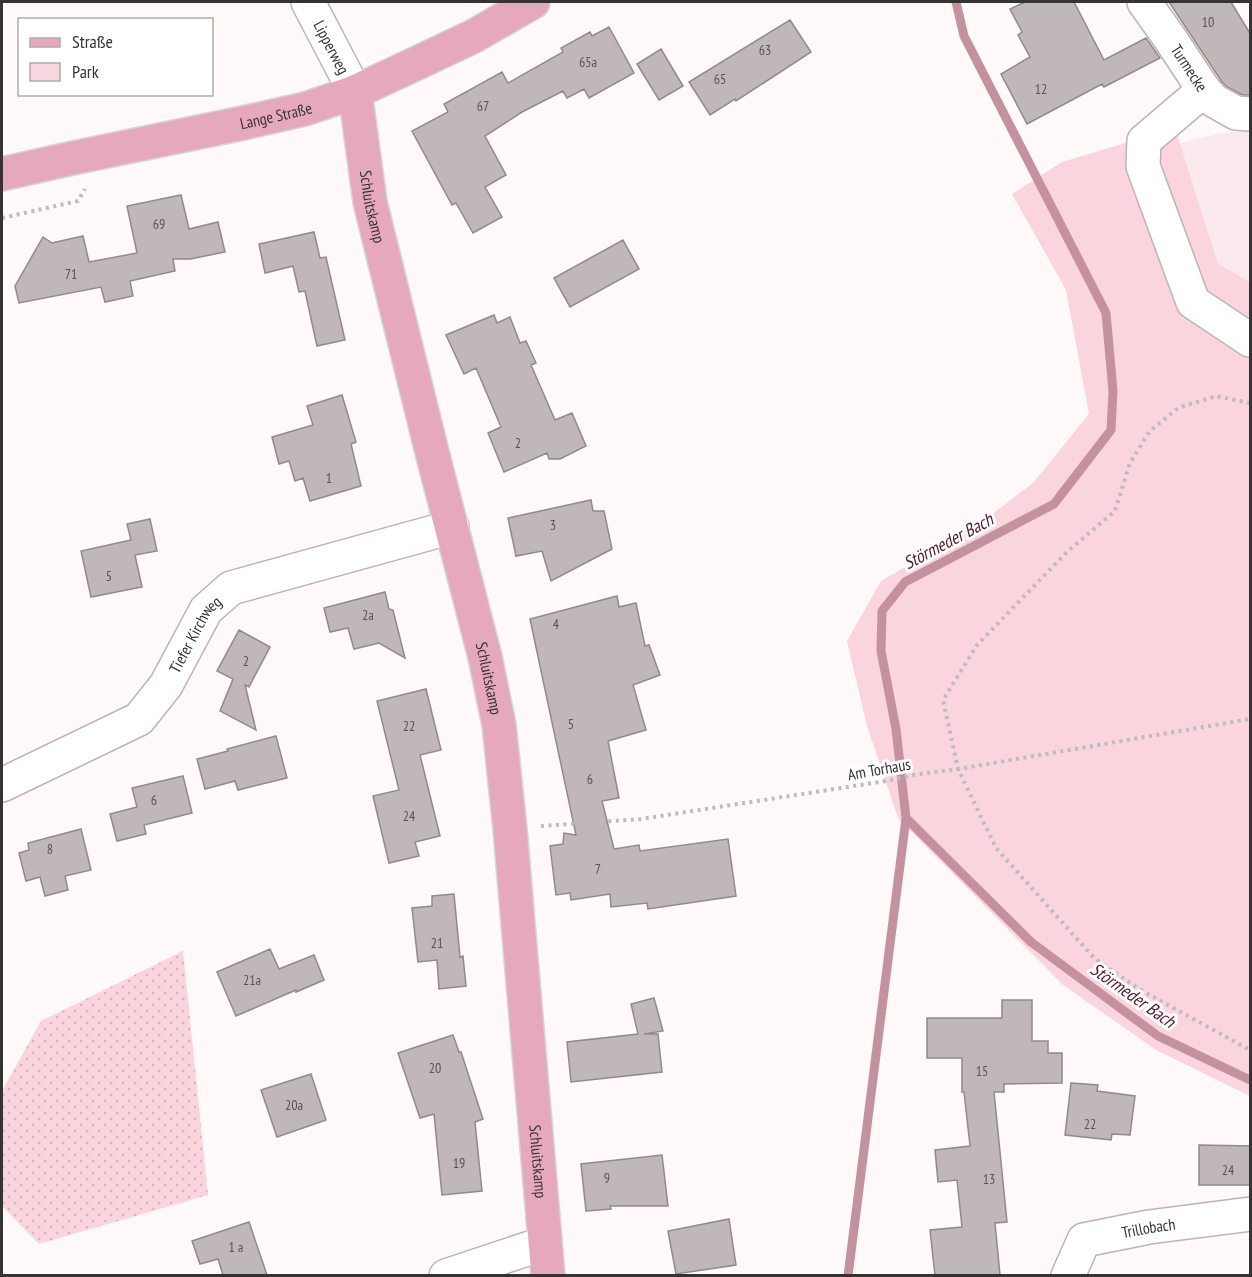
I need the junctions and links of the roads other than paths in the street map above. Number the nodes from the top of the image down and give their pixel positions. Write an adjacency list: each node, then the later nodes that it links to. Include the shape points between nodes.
1 (308, 2): 5 (street, Lipperweg)
2 (533, 2): 5 (main road, Lange Straße, via 474,36)
3 (1144, 2): 4 (street, Turmecke)
4 (1204, 90): 6 (street, Turmecke, via 1236,113); 8 (street, via 1144,141 1143,166 1194,302)
5 (355, 92): 7 (main road, Lange Straße, via 305,109); 9 (main road, Schluitskamp, via 370,202)
6 (1251, 114)
7 (2, 174)
8 (1251, 340)
9 (452, 527): 10 (street, Tiefer Kirchweg, via 231,588 206,610 166,685 140,719); 12 (main road, Schluitskamp, via 499,725)
10 (2, 785)
11 (1251, 1214): 15 (street, Trillobach, via 1084,1240)
12 (545, 1243): 13 (street); 14 (main road, Schluitskamp)
13 (446, 1275)
14 (548, 1275)
15 (1068, 1275)

